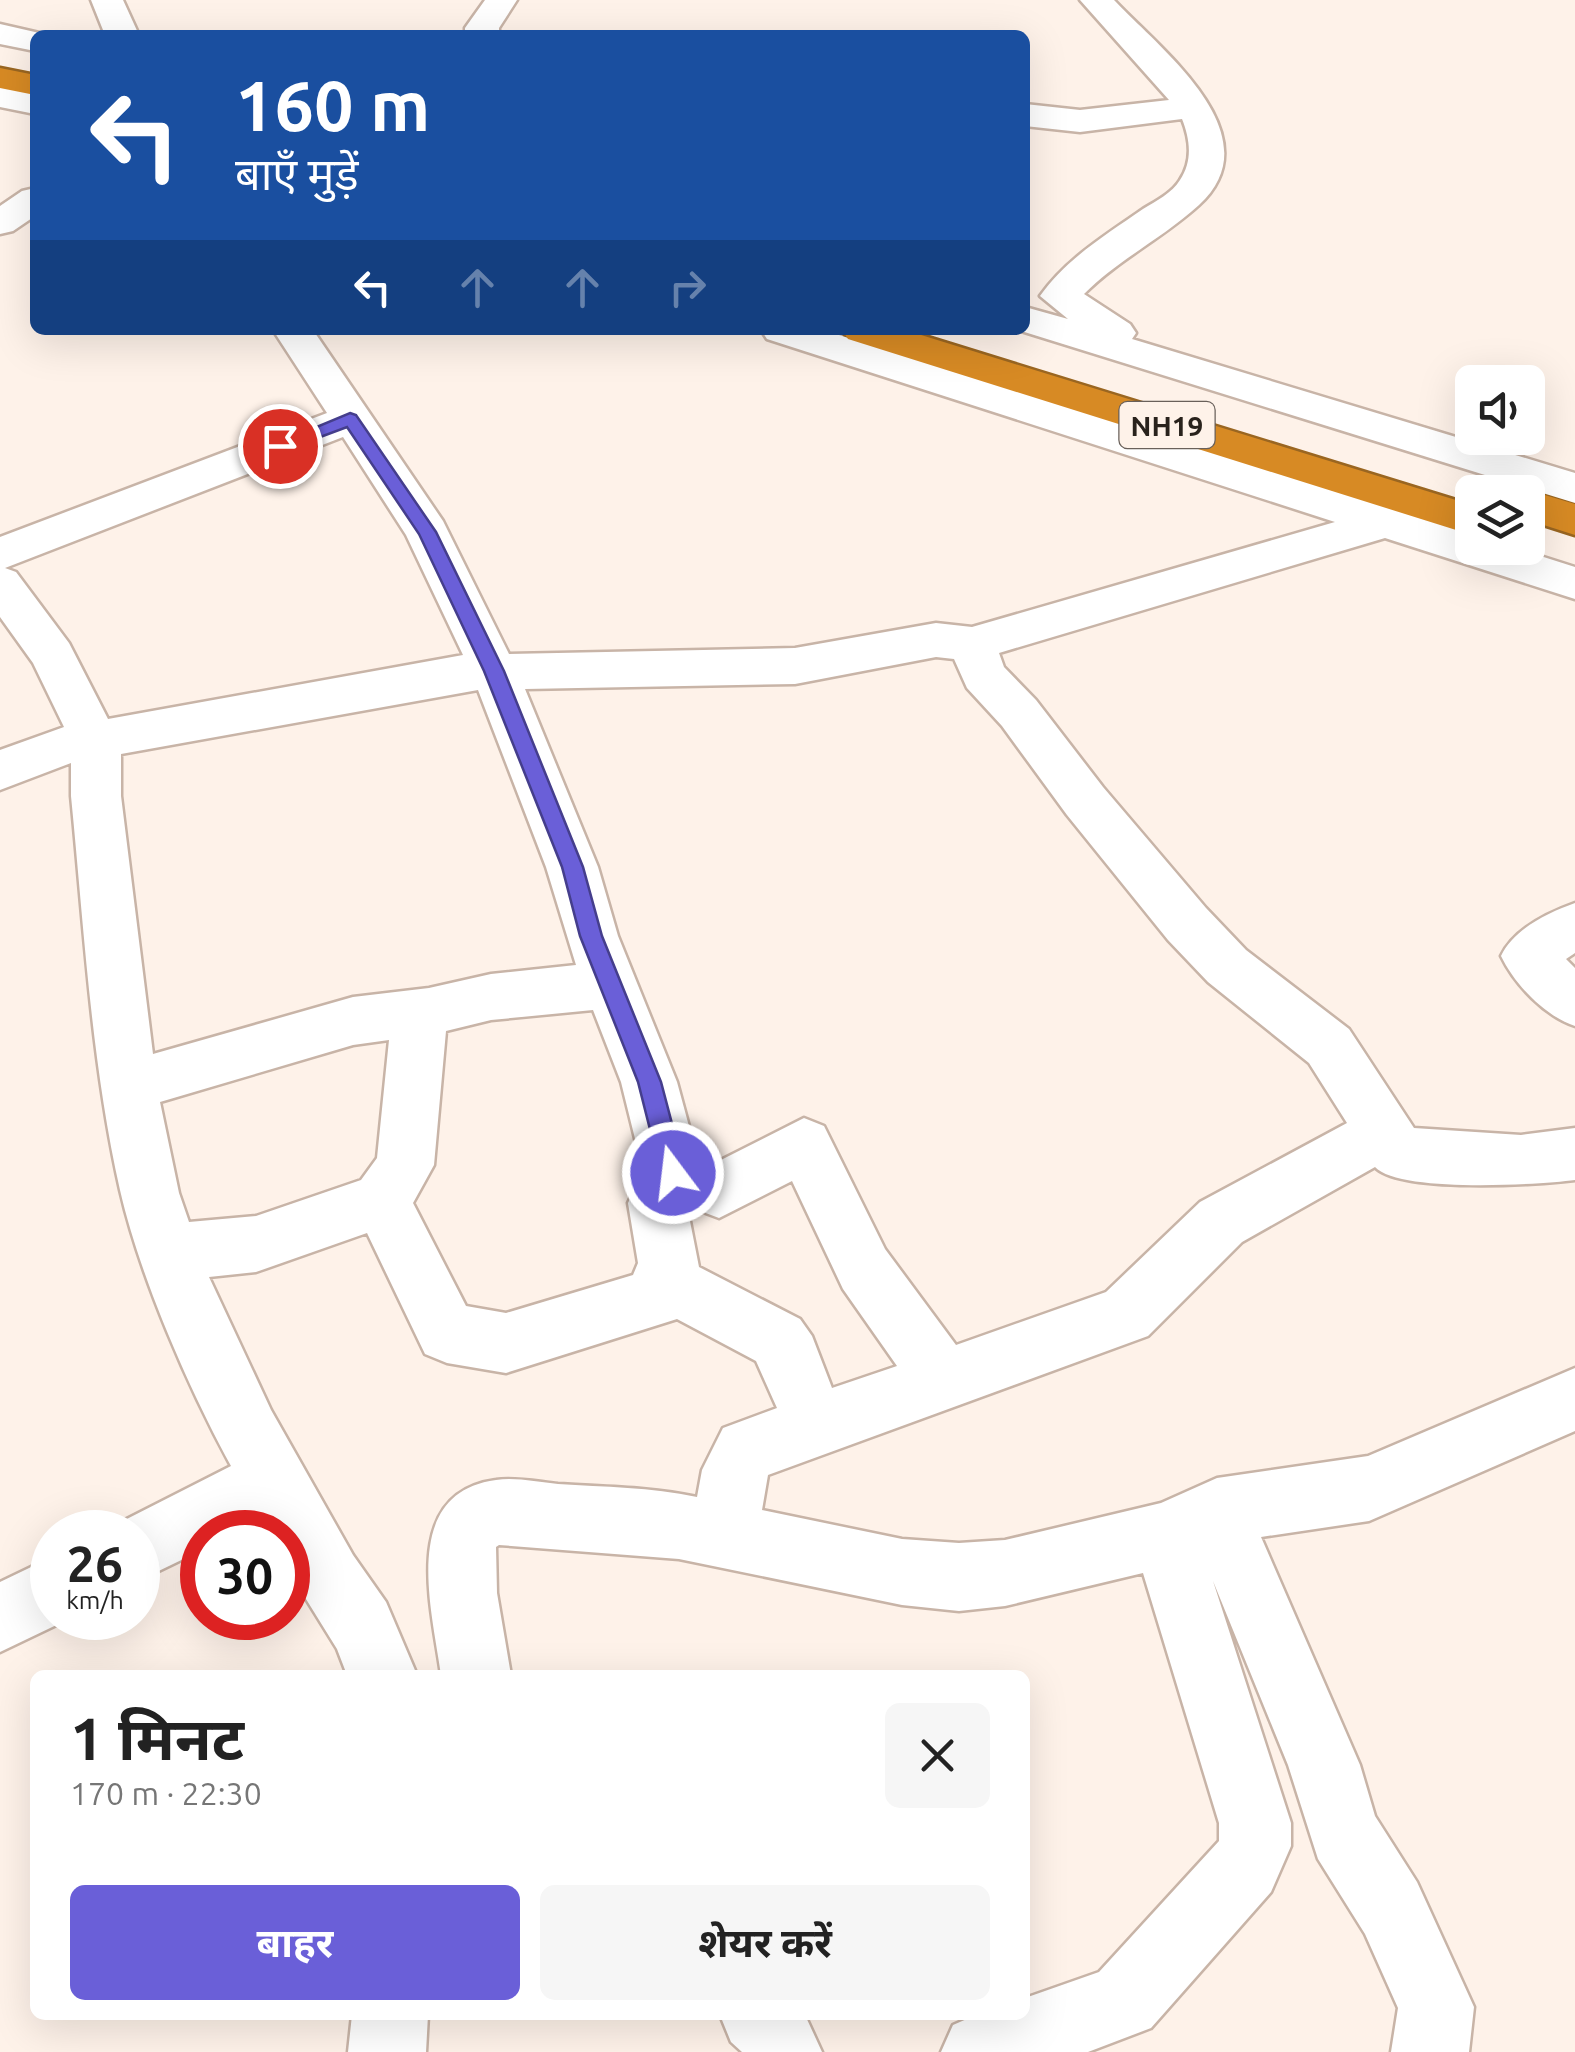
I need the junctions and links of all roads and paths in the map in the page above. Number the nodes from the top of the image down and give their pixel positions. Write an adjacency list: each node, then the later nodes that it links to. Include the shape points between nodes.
1 (107, 0): 4 (street)
2 (501, 0): 5 (street)
3 (1096, 0): 14 (street)
4 (120, 30)
5 (482, 30)
6 (0, 34): 7 (street)
7 (30, 40)
8 (0, 53): 9 (highway)
9 (30, 58)
10 (0, 78): 11 (highway)
11 (30, 84)
12 (0, 98): 13 (street)
13 (30, 103)
14 (1194, 107): 15 (street, via 1080,121); 23 (street, via 1206,135 1201,177 1187,196 1097,258 1060,296)
15 (1030, 116)
16 (30, 202): 17 (street)
17 (0, 223)
18 (1030, 321): 23 (street)
19 (296, 335): 24 (street)
20 (797, 335): 30 (street)
21 (878, 335): 28 (highway, NH19)
22 (989, 335): 25 (highway, NH19)
23 (1152, 358): 26 (street)
24 (350, 419): 33 (street); 36 (street, via 427,532)
25 (1455, 482)
26 (1575, 488)
27 (1545, 511): 29 (highway)
28 (1455, 515)
29 (1575, 520)
30 (1388, 522): 34 (street); 35 (street)
31 (1545, 543): 32 (highway)
32 (1575, 553)
33 (1, 579): 37 (street, via 52,655)
34 (1575, 583)
35 (972, 644): 36 (street, via 936,640 795,666); 44 (street, via 984,676 1187,924 1227,966 1329,1046)
36 (494, 671): 37 (street, via 411,680); 40 (street, via 572,867)
37 (96, 742): 38 (street, via 56,746); 43 (street, via 96,796)
38 (0, 771)
39 (1575, 924): 41 (street, via 1528,956)
40 (608, 985): 42 (street); 46 (street, via 649,1082)
41 (1575, 1003)
42 (429, 1012): 43 (street, via 352,1021); 47 (street, via 416,1042 405,1166)
43 (129, 1086): 48 (street, via 150,1192)
44 (1384, 1132): 45 (street, via 1398,1153 1521,1161); 50 (street, via 1222,1222 1126,1316)
45 (1575, 1154)
46 (673, 1173): 49 (street, via 657,1203 669,1270 661,1280); 50 (street, via 719,1190 804,1144 864,1269)
47 (381, 1200): 48 (street, via 256,1244); 49 (street, via 447,1334 506,1344)
48 (170, 1252): 53 (street)
49 (678, 1290): 52 (street, via 778,1340)
50 (944, 1380): 52 (street)
51 (1575, 1399): 54 (street, via 1369,1488)
52 (815, 1426): 55 (street, via 768,1440 734,1465)
53 (274, 1479): 56 (street); 59 (street, via 362,1626)
54 (1191, 1523): 55 (street, via 1005,1573 959,1576 902,1572); 65 (street, via 1255,1846 1245,1866 1124,2001); 66 (street, via 1324,1766 1344,1832 1391,1908 1436,2006)
55 (729, 1536): 60 (street, via 498,1512 475,1519 462,1537 460,1558)
56 (160, 1537)
57 (30, 1603): 58 (street)
58 (0, 1618)
59 (380, 1670)
60 (475, 1670)
61 (390, 2020): 63 (street)
62 (763, 2020): 64 (street)
63 (387, 2052)
64 (783, 2052)
65 (980, 2052)
66 (1430, 2052)

